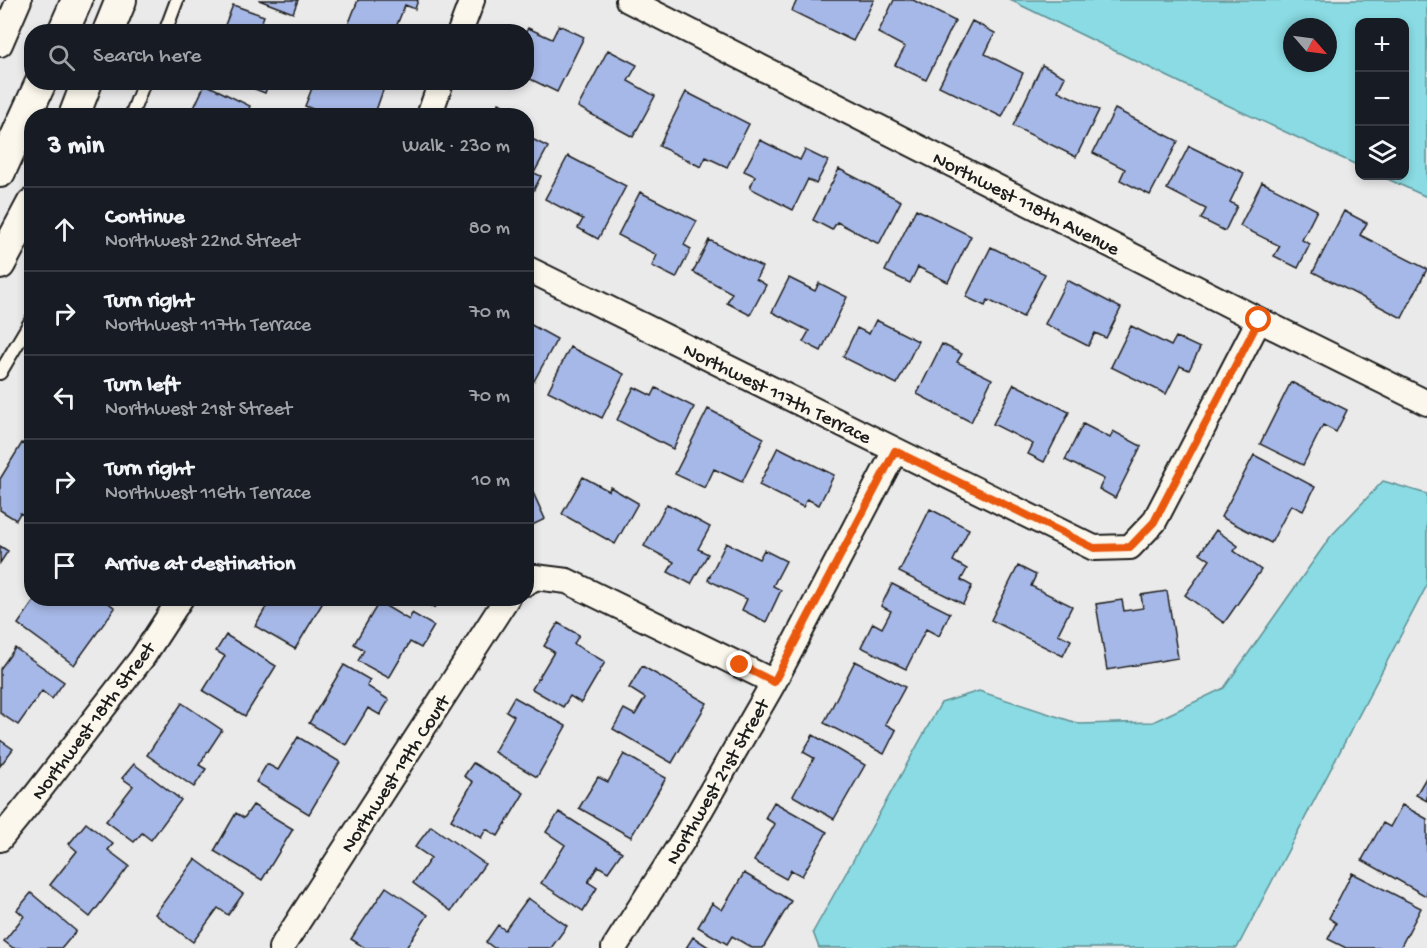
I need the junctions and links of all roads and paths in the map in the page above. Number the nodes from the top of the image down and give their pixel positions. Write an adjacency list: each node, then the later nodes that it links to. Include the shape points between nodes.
1 (19, 0): 11 (street)
2 (77, 0): 7 (street)
3 (121, 0): 8 (street)
4 (177, 0): 9 (lane)
5 (472, 0): 10 (street)
6 (628, 0): 25 (street, Northwest 118th Avenue)
7 (66, 24)
8 (111, 24)
9 (168, 24)
10 (463, 24)
11 (0, 44)
12 (37, 90): 16 (street)
13 (84, 90): 17 (street)
14 (141, 90): 18 (lane)
15 (438, 90): 19 (street)
16 (29, 108)
17 (77, 108)
18 (134, 108)
19 (432, 108)
20 (24, 119): 21 (street)
21 (0, 172)
22 (24, 219): 23 (street)
23 (0, 264)
24 (534, 272): 29 (street, Northwest 117th Terrace)
25 (1259, 320): 28 (street, Northwest 118th Avenue); 29 (street, Northwest 117th Terrace, via 1154,522 1130,547 1094,548)
26 (24, 332): 27 (lane)
27 (0, 373)
28 (1427, 403)
29 (895, 451): 33 (street, Northwest 21st Street)
30 (534, 580): 33 (street, via 567,581)
31 (176, 606): 34 (street, Northwest 18th Street, via 142,658)
32 (502, 606): 35 (street, Northwest 19th Court)
33 (774, 682): 36 (street, Northwest 21st Street, via 686,837)
34 (0, 839)
35 (281, 948)
36 (614, 948)

